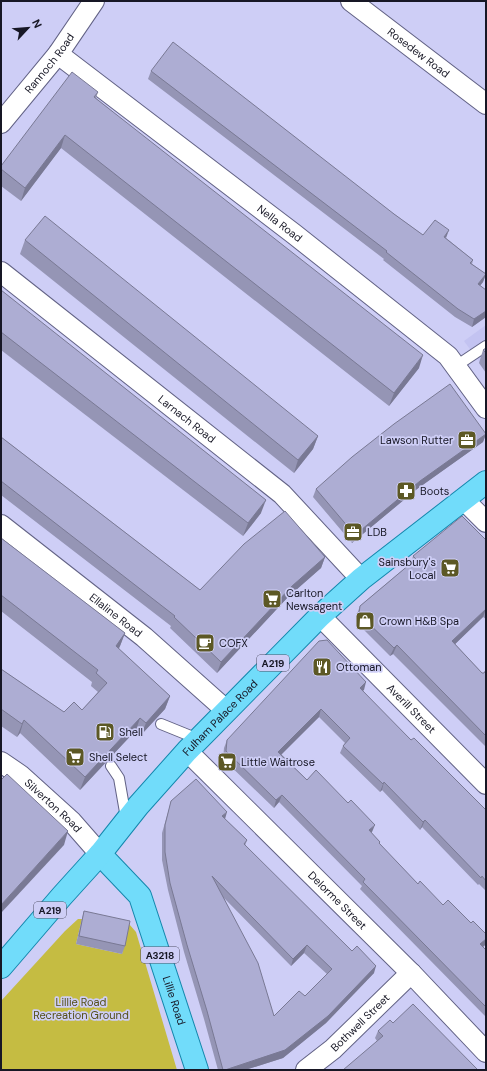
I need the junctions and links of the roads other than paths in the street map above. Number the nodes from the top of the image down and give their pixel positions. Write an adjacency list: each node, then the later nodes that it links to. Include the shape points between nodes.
1 (94, 1): 3 (street, Rannoch Road)
2 (351, 1): 4 (street, Rosedew Road)
3 (58, 54): 5 (street, Rannoch Road); 8 (street, Nella Road, via 300,239 448,356)
4 (486, 104)
5 (1, 123)
6 (1, 272): 14 (street, Larnach Road, via 282,494)
7 (486, 346): 8 (lane)
8 (456, 366): 9 (street, Nella Road)
9 (486, 408)
10 (486, 482): 11 (main road, Fulham Palace Road / A219)
11 (464, 500): 12 (street); 14 (main road, Fulham Palace Road / A219)
12 (486, 522)
13 (1, 525): 16 (street, Ellaline Road, via 144,637)
14 (360, 580): 15 (main road, Fulham Palace Road / A219)
15 (320, 616): 16 (main road, Fulham Palace Road / A219); 21 (street, Averill Street)
16 (227, 711): 18 (main road, Fulham Palace Road / A219)
17 (161, 724): 18 (lane)
18 (193, 745): 22 (main road, Fulham Palace Road / A219); 25 (street, Delorme Street)
19 (1, 762): 23 (street, Silverton Road, via 20,775 72,822)
20 (111, 766): 22 (lane, via 119,778)
21 (486, 784)
22 (127, 820): 23 (main road, Fulham Palace Road / A219)
23 (100, 854): 24 (main road, Fulham Palace Road / A219); 27 (main road, Lillie Road / A3218, via 140,896)
24 (1, 967)
25 (411, 973): 26 (street, Delorme Street); 28 (street, Bothwell Street, via 333,1049)
26 (486, 1052)
27 (197, 1070)
28 (306, 1070)

